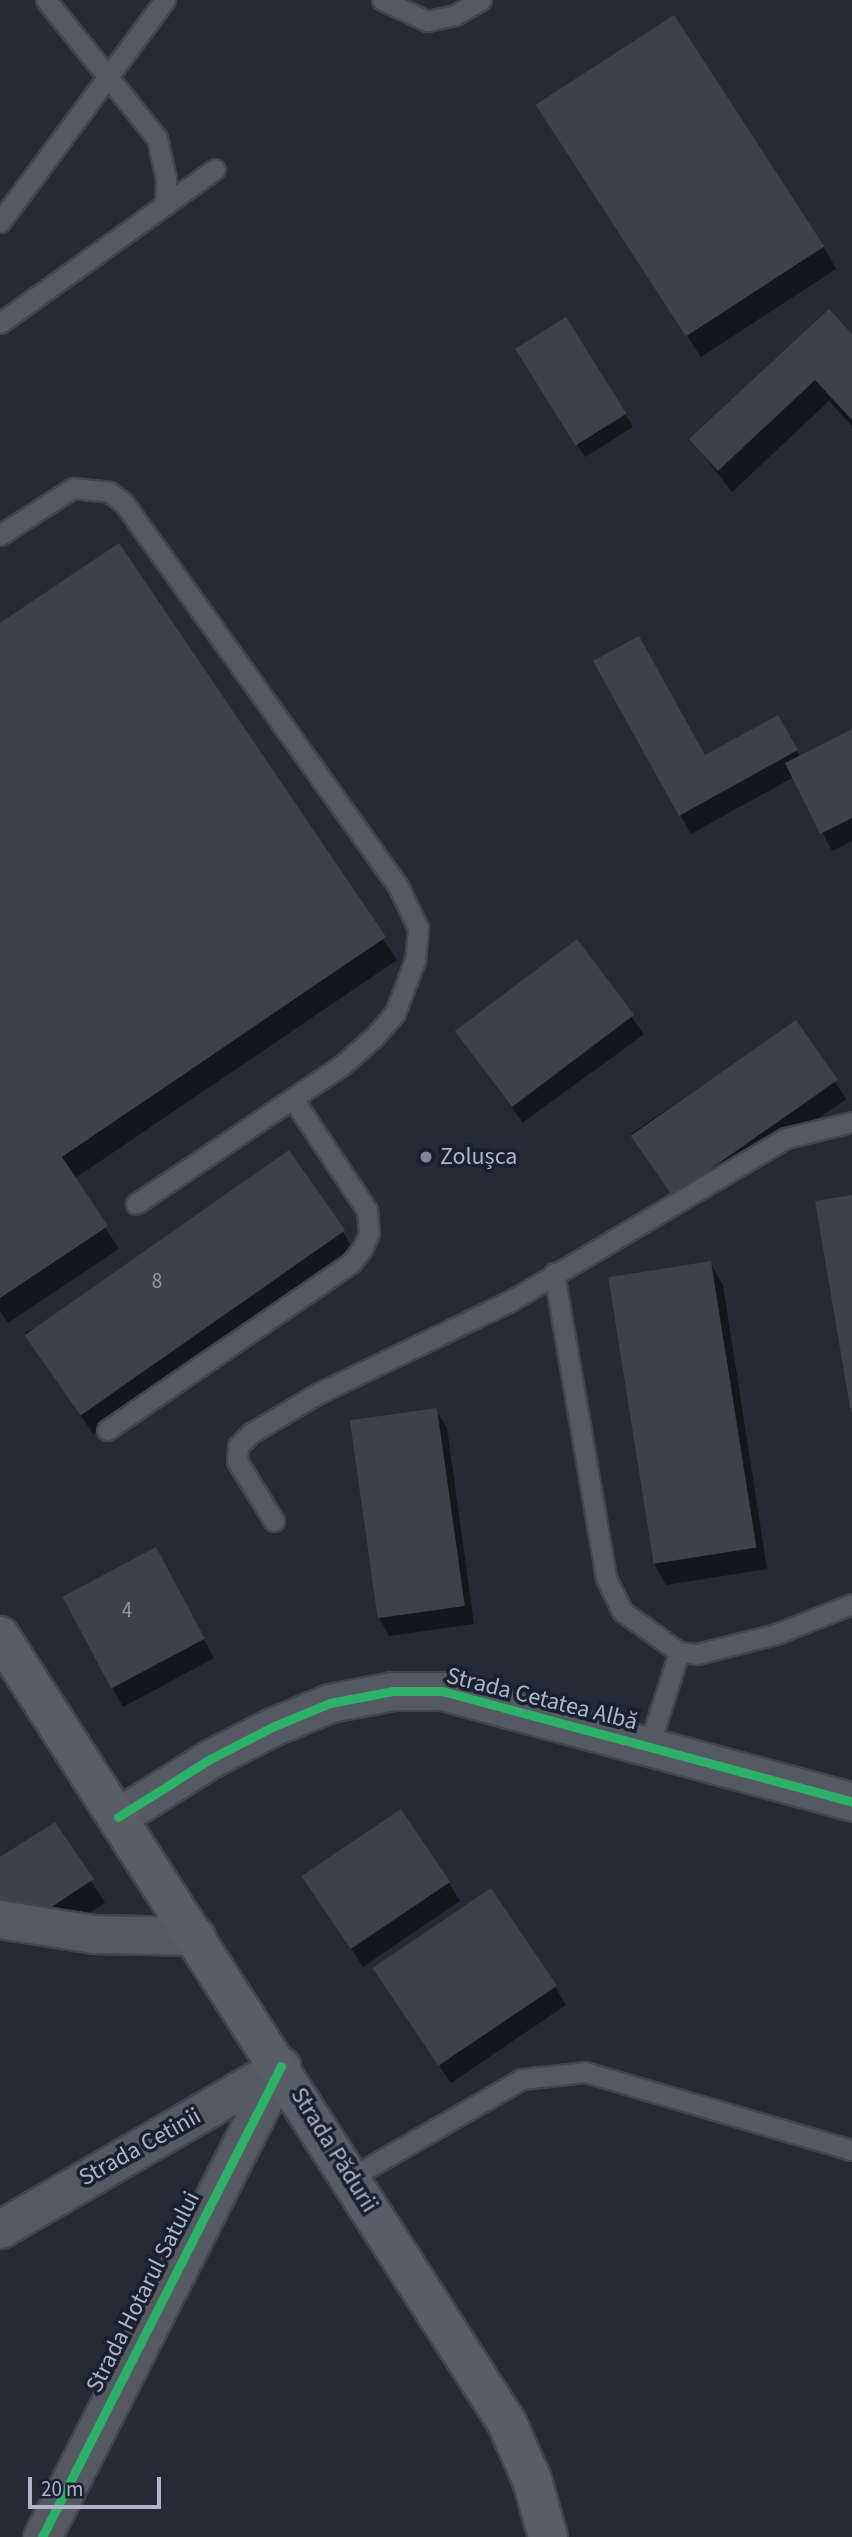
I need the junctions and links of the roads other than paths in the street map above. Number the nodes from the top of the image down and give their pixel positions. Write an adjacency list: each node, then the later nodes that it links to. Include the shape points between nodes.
1 (47, 0): 5 (lane)
2 (165, 0): 5 (lane)
3 (382, 0): 4 (lane, via 427,21 455,15)
4 (481, 0)
5 (110, 75): 7 (lane, via 157,138 166,179); 8 (lane)
6 (215, 169): 7 (lane)
7 (165, 205): 9 (lane)
8 (0, 222)
9 (0, 323)
10 (0, 535): 11 (lane, via 73,488 109,492 123,502 410,905 418,928 415,960 395,1013 341,1066)
11 (293, 1098): 13 (lane); 15 (lane, via 367,1210 369,1233 362,1249 351,1263)
12 (852, 1122): 14 (lane, via 786,1138)
13 (136, 1204)
14 (554, 1273): 16 (lane, via 456,1329 319,1392 244,1439 238,1446 237,1461); 19 (lane, via 606,1578 622,1611)
15 (107, 1430)
16 (274, 1521)
17 (852, 1604): 19 (lane, via 722,1650)
18 (0, 1636): 22 (main road, Strada Pădurii)
19 (679, 1652): 20 (lane)
20 (649, 1746): 21 (street, Strada Cetatea Albă); 22 (street, Strada Cetatea Albă, via 442,1691 393,1690 330,1703 272,1727 209,1759)
21 (852, 1802)
22 (118, 1817): 24 (main road, Strada Pădurii)
23 (0, 1919): 24 (street, via 94,1934)
24 (196, 1936): 25 (main road, Strada Pădurii)
25 (281, 2066): 27 (main road, Strada Pădurii); 28 (street, Strada Cetinii); 29 (street, Strada Hotarul Satului)
26 (852, 2150): 27 (lane, via 585,2071 522,2079)
27 (352, 2177): 30 (main road, Strada Pădurii, via 507,2423 532,2480)
28 (0, 2229)
29 (42, 2537)
30 (548, 2537)

